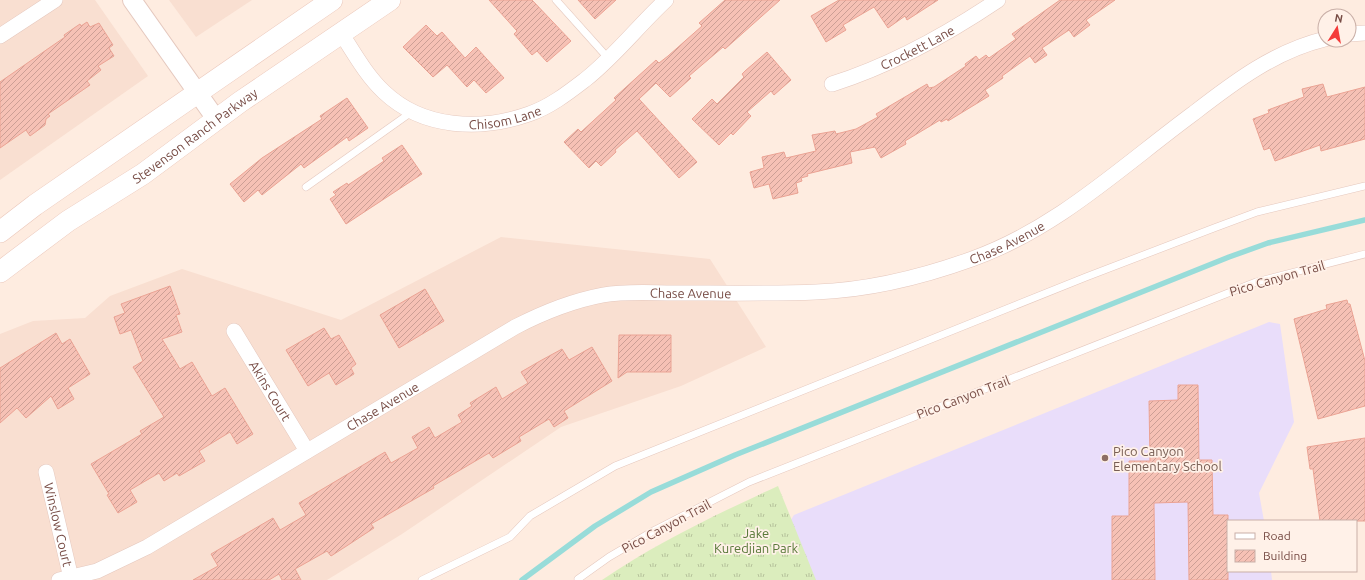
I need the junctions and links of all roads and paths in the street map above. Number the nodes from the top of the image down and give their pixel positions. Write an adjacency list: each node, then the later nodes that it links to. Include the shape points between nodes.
1 (55, 0): 9 (street)
2 (132, 0): 13 (street)
3 (332, 0): 13 (main road)
4 (390, 0): 8 (main road, Stevenson Ranch Parkway)
5 (556, 0): 11 (lane)
6 (666, 0): 11 (street, Chisom Lane)
7 (998, 0): 12 (street, Crockett Lane, via 910,54)
8 (341, 34): 14 (street, Chisom Lane, via 360,64 383,92); 15 (main road, Stevenson Ranch Parkway)
9 (0, 36)
10 (1317, 42): 22 (street, Chase Avenue, via 1256,68 1150,146 1078,204 1016,240 974,258 894,282 854,289 790,293 606,294 573,302 544,312 516,327)
11 (608, 58): 14 (street, Chisom Lane, via 587,78 557,100 531,114 506,121 453,125 426,118)
12 (832, 84)
13 (197, 93): 15 (street); 18 (main road)
14 (413, 111): 17 (lane)
15 (216, 120): 20 (main road, Stevenson Ranch Parkway, via 143,174 68,221)
16 (1365, 186): 26 (lane, via 1257,212 1214,228 621,463 530,516 510,537)
17 (306, 187)
18 (0, 232)
19 (1365, 254): 25 (lane, Pico Canyon Trail, via 1256,282 749,482 649,534)
20 (0, 272)
21 (234, 331): 22 (street, Akins Court)
22 (307, 451): 24 (street, Chase Avenue, via 147,547 118,562)
23 (46, 472): 24 (street, Winslow Court)
24 (65, 579)
25 (578, 579)
26 (422, 580)

